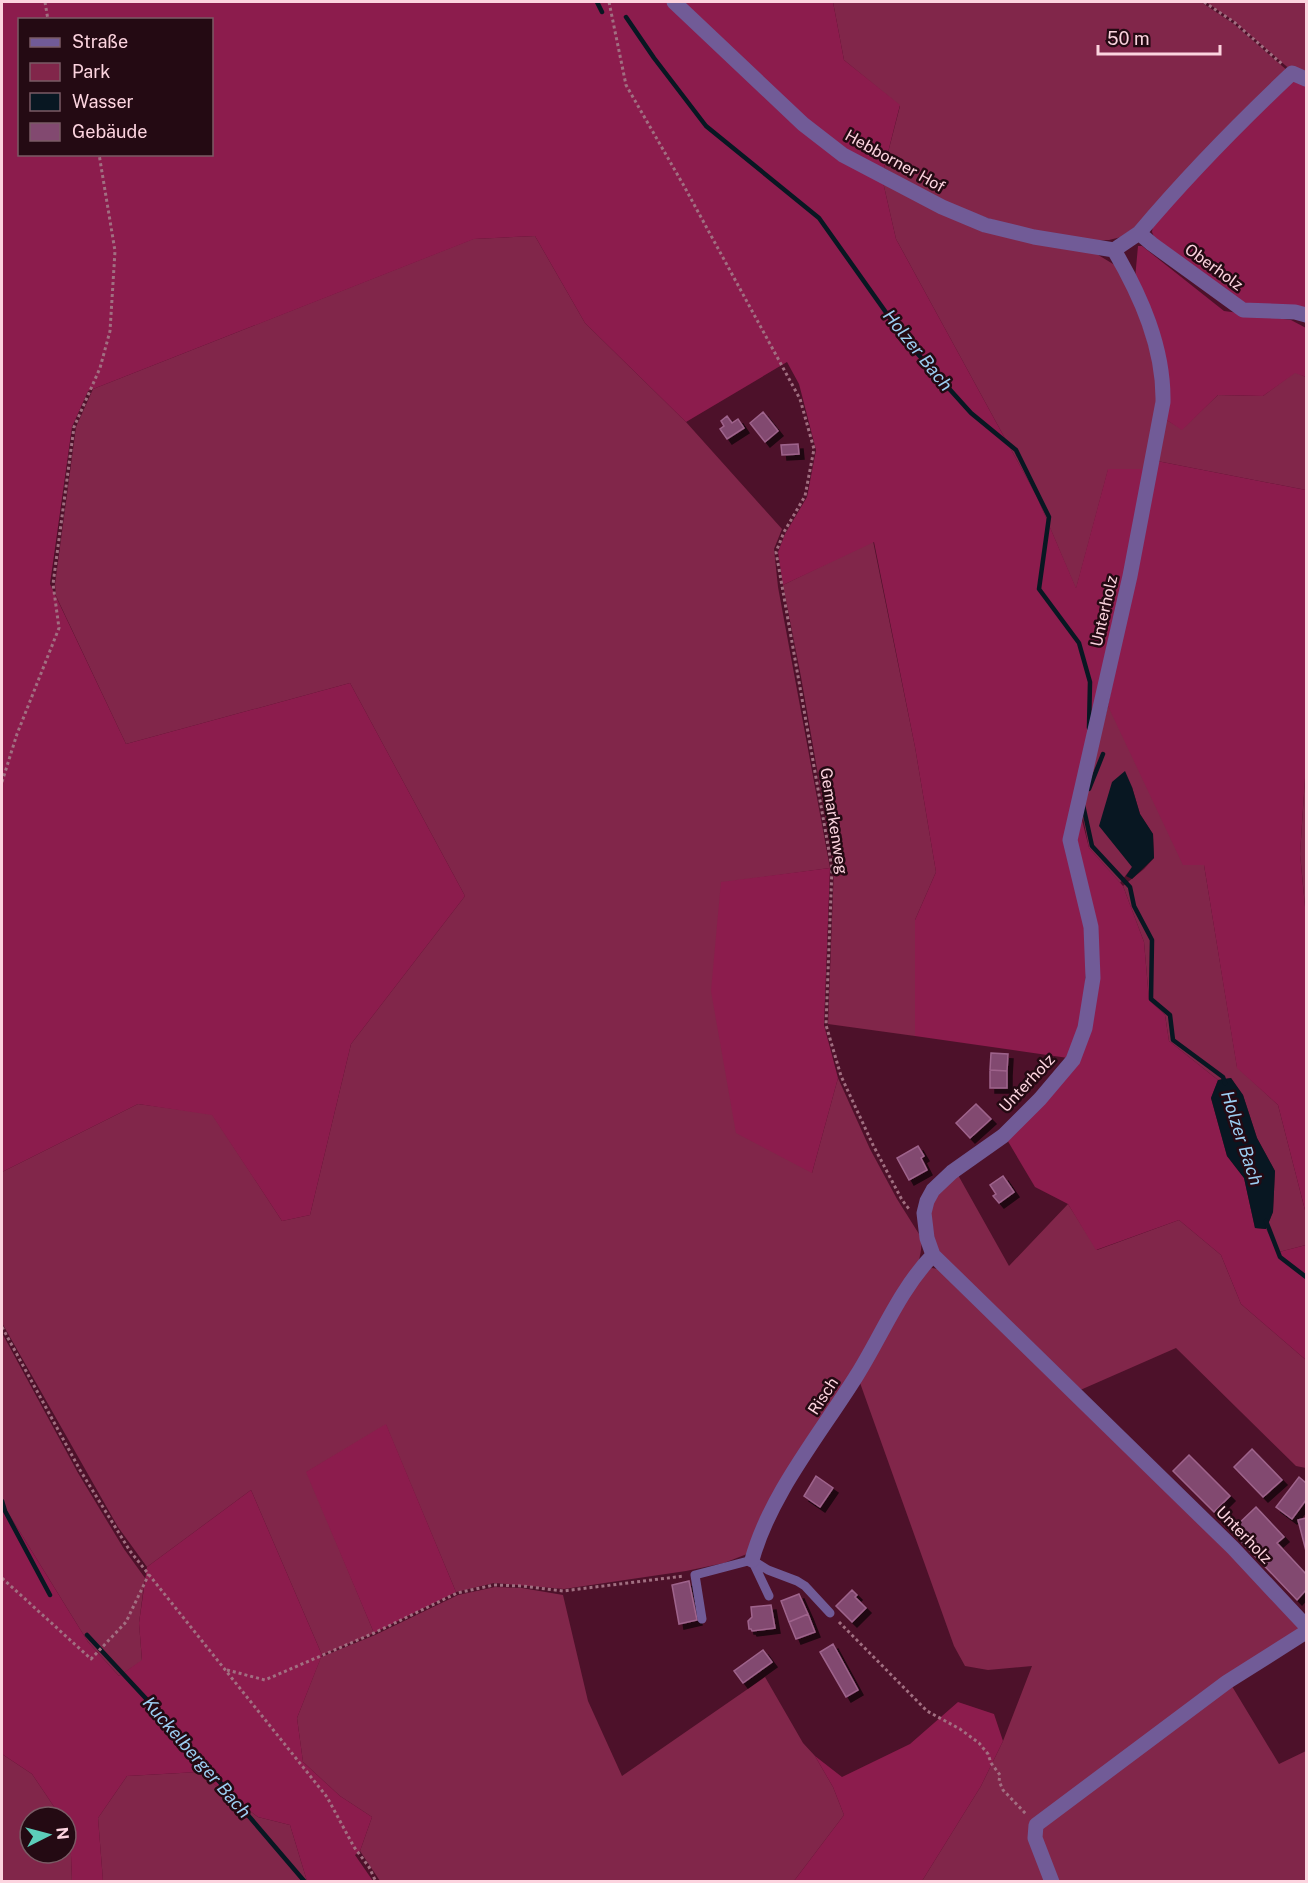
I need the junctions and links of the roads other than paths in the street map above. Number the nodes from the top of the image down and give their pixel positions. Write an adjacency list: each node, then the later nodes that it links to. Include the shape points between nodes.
1 (674, 2): 4 (street, Hebborner Hof, via 803,124 843,156 985,225)
2 (1299, 76): 3 (street, via 1234,128)
3 (1139, 233): 4 (street); 5 (street, Oberholz, via 1243,310)
4 (1114, 250): 6 (street, Unterholz, via 1131,279 1154,339 1163,376 1163,402 1130,576 1070,840 1091,927 1093,978 1085,1028 1073,1060 1040,1099 1003,1136 943,1179 930,1196 924,1213)
5 (1306, 315)
6 (933, 1255): 7 (street, Risch, via 917,1274 787,1485 759,1536); 11 (street, Unterholz, via 1226,1540)
7 (752, 1560): 8 (lane); 9 (lane, via 805,1586); 10 (lane, via 694,1575)
8 (769, 1596)
9 (830, 1613)
10 (702, 1619)
11 (1306, 1626)
12 (1306, 1632): 13 (street, via 1227,1682 1036,1825 1035,1838)
13 (1052, 1881)

